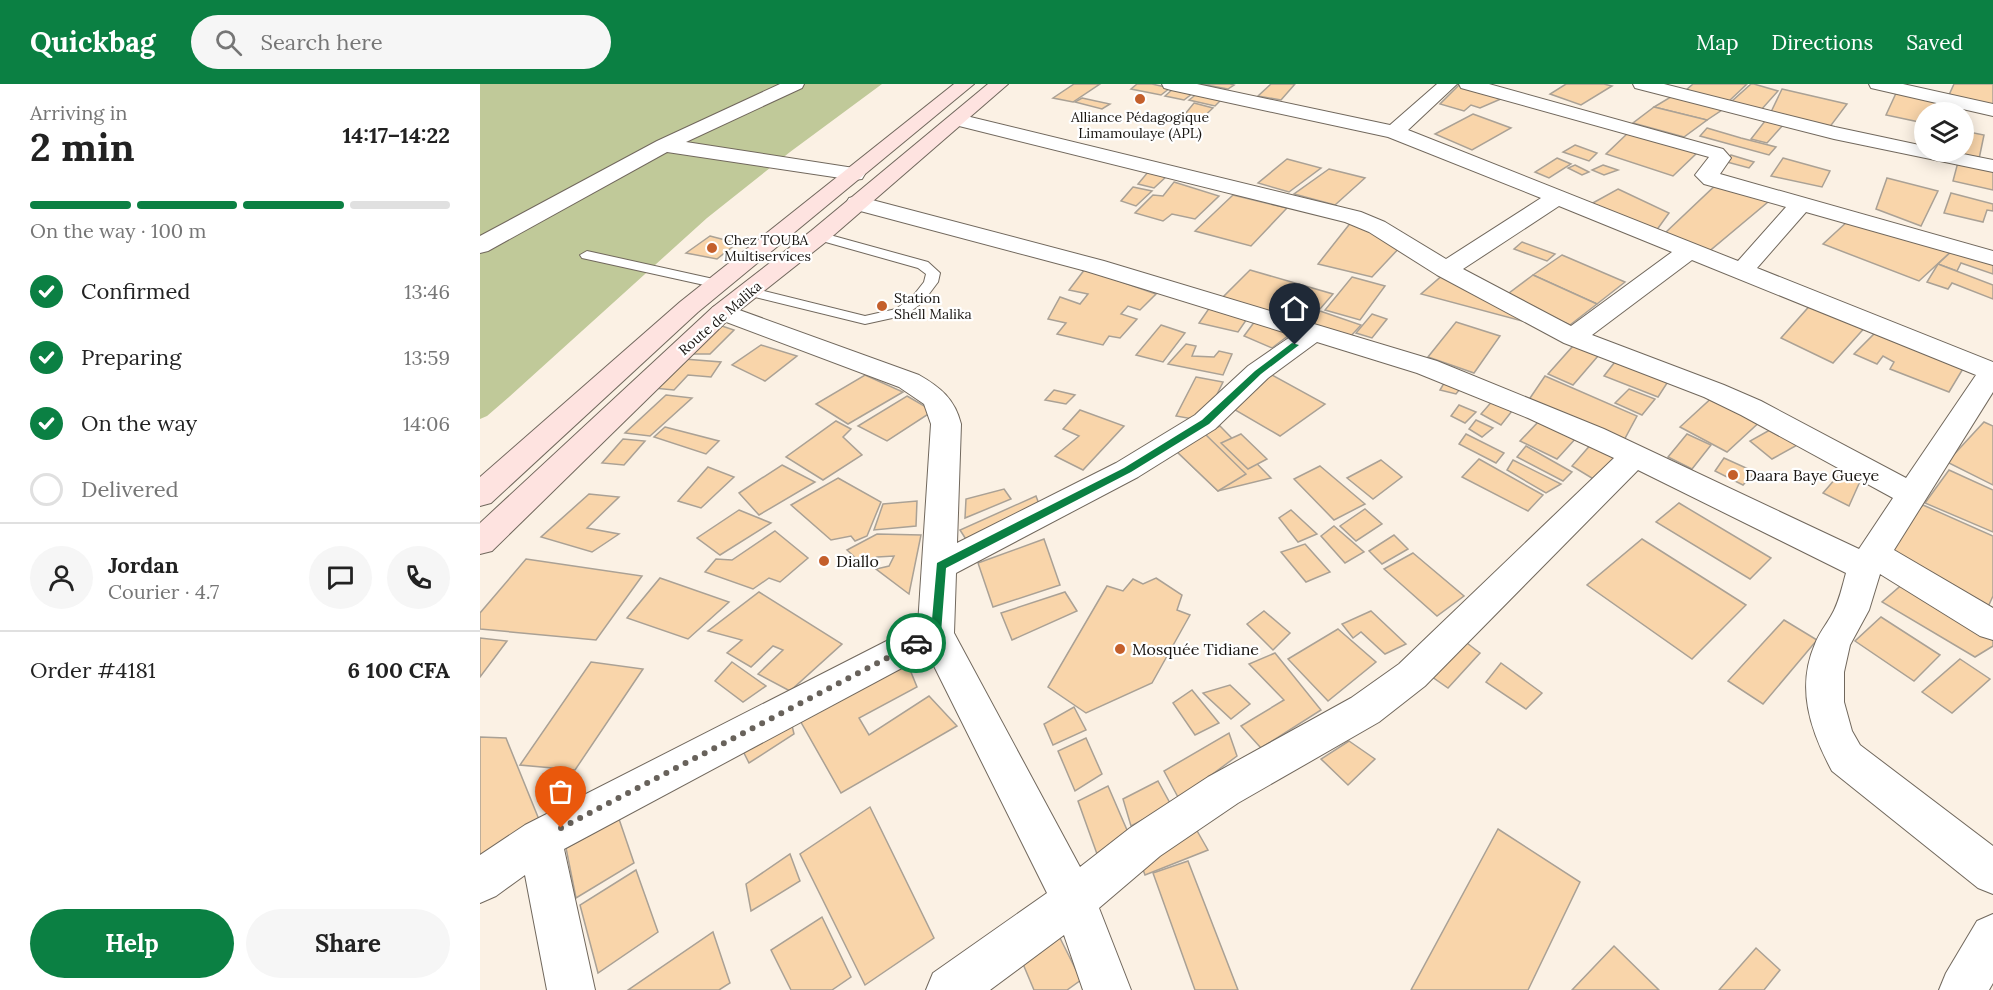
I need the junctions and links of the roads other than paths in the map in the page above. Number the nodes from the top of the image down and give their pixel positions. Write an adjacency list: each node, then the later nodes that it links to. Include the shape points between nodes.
1 (795, 84): 13 (street)
2 (965, 84): 15 (main road, Route de Malika)
3 (999, 84): 11 (main road, Route de Malika)
4 (1171, 84): 12 (street)
5 (1448, 84): 12 (street)
6 (1468, 84): 9 (street)
7 (1642, 84): 14 (street, via 1834,133)
8 (1878, 84): 10 (street)
9 (1501, 88): 18 (street, via 1716,153 1721,158 1707,177)
10 (1993, 110)
11 (958, 120): 17 (main road, Route de Malika); 24 (street, via 1353,217 1377,227)
12 (1394, 132): 16 (street)
13 (664, 145): 15 (street); 20 (street)
14 (1989, 159)
15 (854, 174): 26 (main road, Route de Malika)
16 (1558, 197): 21 (street); 24 (street)
17 (857, 203): 19 (main road, Route de Malika); 27 (street, via 1095,266)
18 (1801, 204): 23 (street); 25 (street)
19 (819, 236): 26 (main road, Route de Malika); 26 (lane, via 923,265 933,273 931,282 901,312 865,320)
20 (480, 246)
21 (1690, 250): 25 (street); 28 (street)
22 (587, 255): 26 (lane)
23 (1993, 258)
24 (1446, 270): 28 (street)
25 (1742, 271): 29 (street)
26 (729, 296): 31 (main road, Route de Malika, via 689,307); 33 (main road, Route de Malika); 35 (street, via 909,381 933,395 944,409)
27 (1314, 332): 30 (street, via 1478,385); 35 (street, via 1258,372 1206,422 1127,470)
28 (1573, 337): 32 (street, via 1733,400)
29 (1992, 370): 32 (street)
30 (1634, 456): 34 (street); 41 (street, via 1412,675 1365,710 1224,790 1144,842)
31 (480, 495)
32 (1912, 495): 34 (street)
33 (480, 542)
34 (1870, 560): 36 (street); 39 (street, via 1846,623 1833,644 1824,675 1826,711 1836,740 1846,758)
35 (941, 566): 37 (street)
36 (1993, 626)
37 (936, 633): 38 (street); 41 (street)
38 (540, 839): 40 (street); 43 (street)
39 (1993, 873)
40 (480, 881)
41 (1074, 900): 44 (street); 45 (street)
42 (1993, 938): 46 (street)
43 (571, 990)
44 (950, 990)
45 (1107, 990)
46 (1963, 990)

